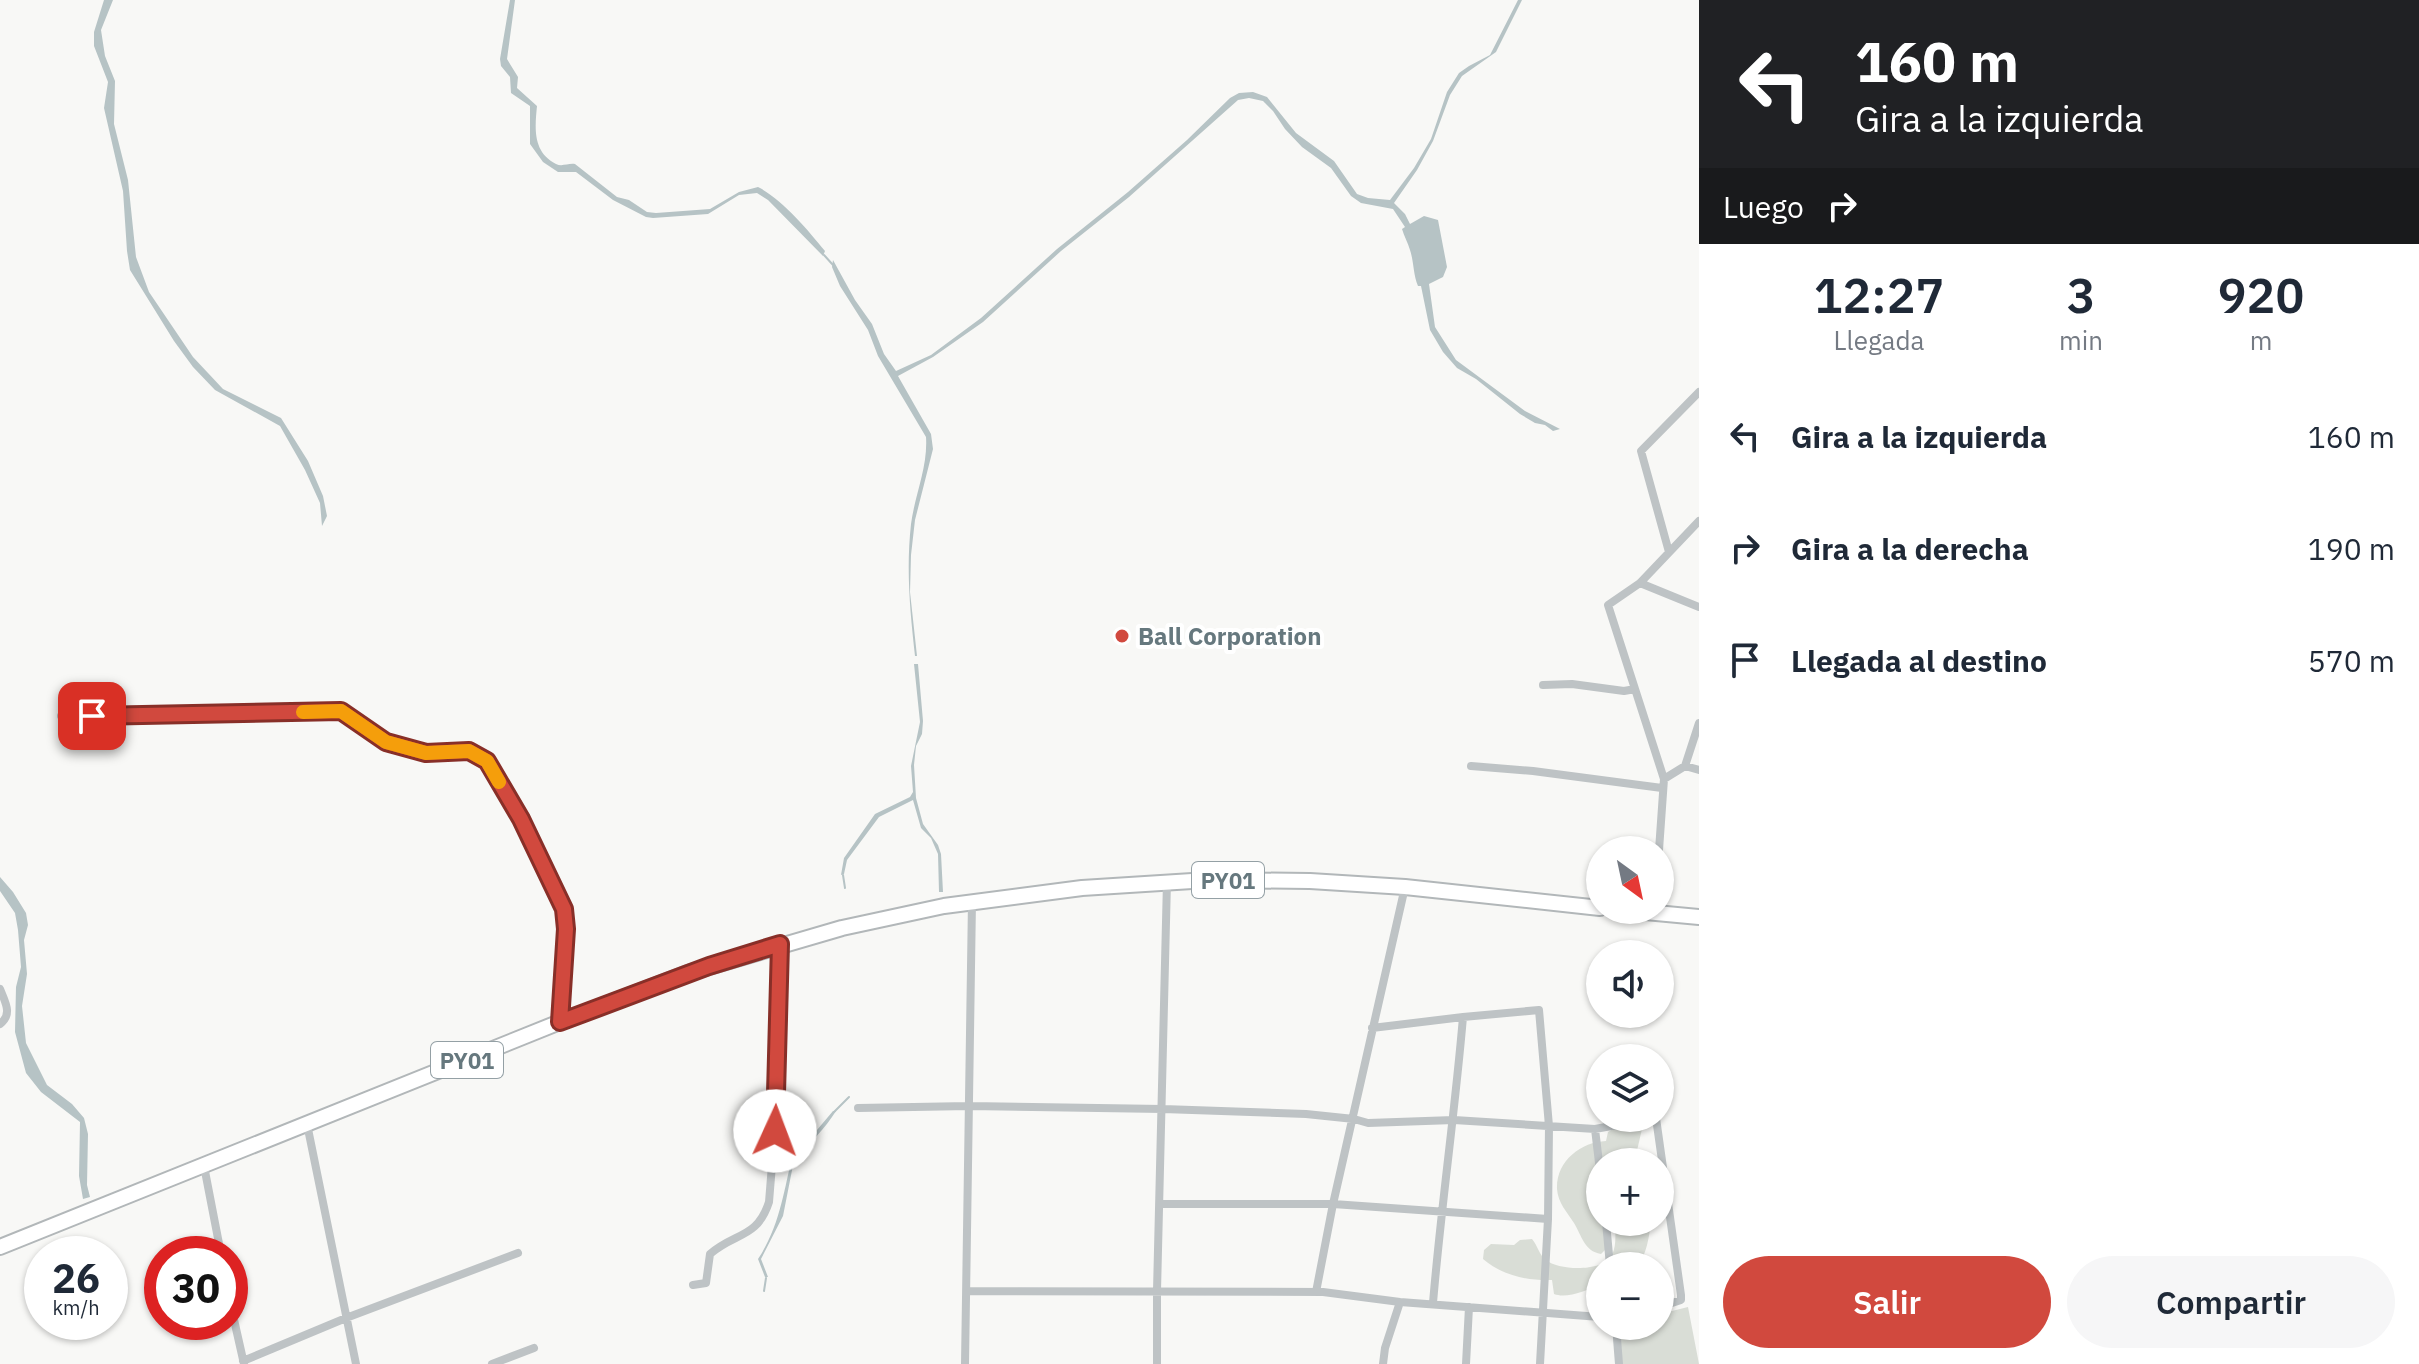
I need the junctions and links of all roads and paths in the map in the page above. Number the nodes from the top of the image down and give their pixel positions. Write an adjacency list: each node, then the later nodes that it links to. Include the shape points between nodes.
1 (1699, 392): 3 (street, via 1641,451)
2 (1699, 521): 3 (street)
3 (1669, 552): 4 (street)
4 (1640, 583): 5 (street); 7 (street, via 1608,605)
5 (1699, 607)
6 (1543, 685): 7 (street)
7 (1635, 689): 13 (street)
8 (61, 716): 24 (street, via 341,711 386,742 426,753 469,751 487,761 564,909)
9 (1699, 723): 11 (street)
10 (1471, 766): 13 (street)
11 (1685, 766): 12 (street); 13 (street)
12 (1699, 770)
13 (1663, 784): 14 (street)
14 (1660, 836)
15 (1167, 881): 16 (highway, PY01); 17 (highway, PY01); 29 (street)
16 (1405, 887): 18 (highway, PY01); 26 (street)
17 (972, 900): 21 (highway, PY01); 27 (street)
18 (1586, 906)
19 (1674, 914): 20 (highway)
20 (1699, 917)
21 (780, 944): 24 (highway, PY01); 44 (street, via 769,1202 756,1227 710,1254 706,1283)
22 (0, 989): 25 (street, via 8,1012)
23 (1463, 1017): 26 (street); 31 (street); 33 (street, via 1539,1010)
24 (560, 1022): 32 (highway, PY01)
25 (0, 1024)
26 (1372, 1028): 30 (street)
27 (969, 1106): 28 (street); 29 (street); 45 (street)
28 (858, 1108)
29 (1163, 1109): 30 (street); 37 (street)
30 (1354, 1119): 31 (street); 38 (street)
31 (1454, 1120): 33 (street); 39 (street)
32 (307, 1124): 36 (highway, PY01); 54 (street)
33 (1549, 1126): 34 (street); 40 (street)
34 (1586, 1128)
35 (1657, 1132): 50 (street, via 1681,1295)
36 (204, 1166): 41 (street); 42 (highway, PY01)
37 (1160, 1204): 38 (street); 46 (street)
38 (1333, 1204): 39 (street); 47 (street)
39 (1441, 1213): 40 (street); 49 (street)
40 (1548, 1219): 52 (street)
41 (218, 1236)
42 (0, 1247)
43 (518, 1253): 54 (street)
44 (693, 1285)
45 (967, 1291): 46 (street); 61 (street)
46 (1157, 1291): 47 (street); 62 (street)
47 (1316, 1292): 48 (street)
48 (1400, 1302): 49 (street); 63 (street)
49 (1433, 1303): 51 (street)
50 (1674, 1304)
51 (1469, 1307): 52 (street); 64 (street)
52 (1543, 1312): 53 (street); 65 (street)
53 (1586, 1316)
54 (346, 1318): 58 (street); 59 (street)
55 (238, 1340): 58 (street)
56 (1617, 1340): 66 (street)
57 (534, 1348): 60 (street)
58 (243, 1362)
59 (356, 1364)
60 (492, 1364)
61 (965, 1364)
62 (1157, 1364)
63 (1383, 1364)
64 (1466, 1364)
65 (1540, 1364)
66 (1619, 1364)

